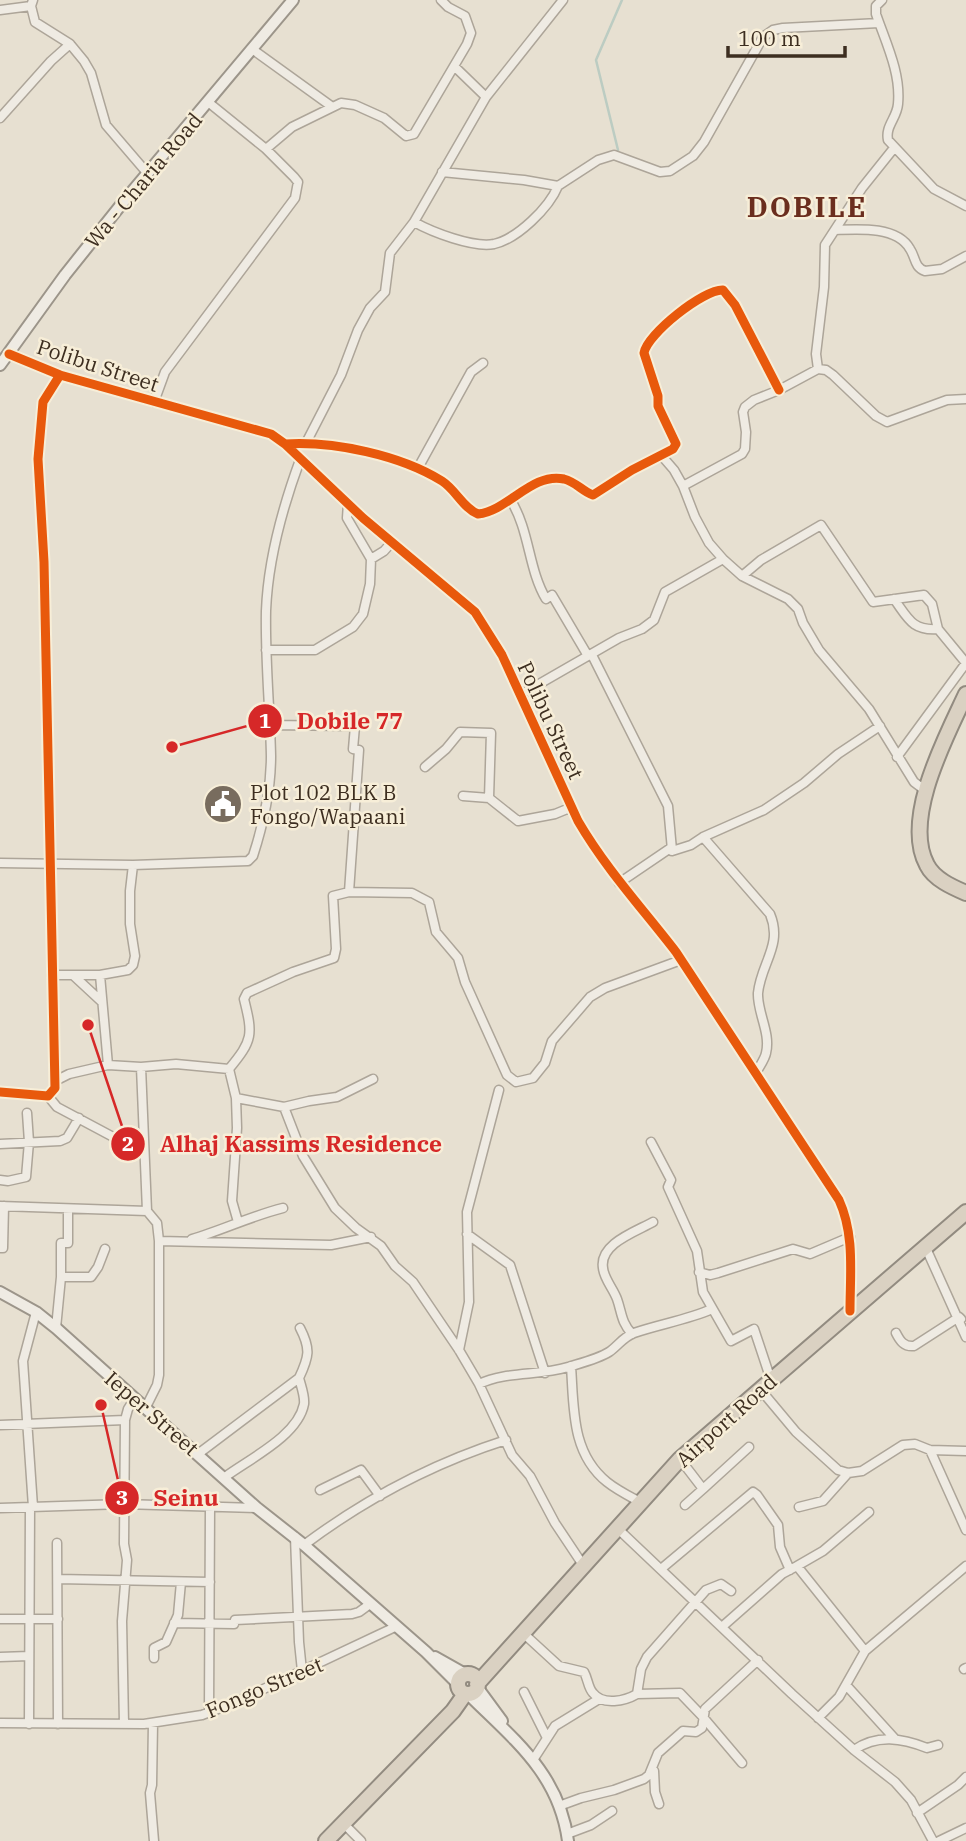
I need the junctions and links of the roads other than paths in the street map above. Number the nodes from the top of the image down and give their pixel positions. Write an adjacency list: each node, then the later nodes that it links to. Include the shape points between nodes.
1 (293, 0): 9 (street, Wa - Charia Road)
2 (441, 0): 10 (street, via 465,16 471,33)
3 (563, 0): 11 (street)
4 (882, 0): 7 (street, via 876,6)
5 (32, 3): 6 (street); 8 (street, via 35,22)
6 (0, 10)
7 (879, 23): 15 (street, via 896,72 898,107 887,134); 19 (street, via 773,30 764,37 693,156 664,173 607,156)
8 (70, 44): 14 (street); 18 (street, via 91,73 106,125)
9 (252, 49): 12 (street, Wa - Charia Road); 13 (street)
10 (454, 66): 11 (street); 13 (street, via 410,136 355,105)
11 (486, 97): 17 (street)
12 (208, 102): 16 (street); 18 (street, Wa - Charia Road)
13 (331, 106): 16 (street, via 292,127)
14 (0, 118)
15 (894, 148): 20 (street, via 934,189); 22 (street)
16 (266, 149): 31 (street, via 298,182 295,198 165,372)
17 (442, 172): 19 (street); 21 (street)
18 (148, 174): 24 (street, Wa - Charia Road, via 65,275)
19 (558, 187): 21 (street, via 541,213 492,245 442,236)
20 (966, 206)
21 (414, 222): 32 (street, via 390,253 385,292 358,330)
22 (836, 230): 23 (street, via 894,235 910,248 916,265 925,271 942,269); 27 (street, via 825,245)
23 (966, 256)
24 (9, 354): 26 (street, Wa - Charia Road); 28 (street, Polibu Street)
25 (483, 363): 36 (street, via 471,372)
26 (0, 365)
27 (818, 369): 29 (street); 30 (street, via 834,375 887,422 947,400)
28 (60, 374): 31 (street, Polibu Street); 62 (street, via 44,402 38,459)
29 (779, 390): 34 (street, via 727,294 718,290 697,300 645,346 658,406 676,444); 37 (street, via 745,407 742,454)
30 (966, 399)
31 (154, 402): 33 (street, Polibu Street, via 253,428)
32 (306, 443): 33 (street); 36 (street, via 365,451)
33 (285, 444): 35 (street, Polibu Street)
34 (662, 455): 37 (street); 38 (street, via 593,495 556,478 538,482)
35 (300, 460): 39 (street, Polibu Street); 46 (street, via 283,508 271,566)
36 (418, 468): 38 (street, via 445,483 478,514)
37 (683, 486): 42 (street, via 709,543)
38 (510, 499): 47 (street, via 525,529 540,589 546,599 552,595)
39 (348, 503): 40 (street, Polibu Street); 41 (street, via 347,518)
40 (391, 543): 41 (street); 50 (street, Polibu Street, via 475,612 502,654)
41 (371, 559): 46 (street, via 363,614 353,627 315,650)
42 (723, 559): 43 (street); 47 (street, via 665,592 654,620 642,629)
43 (742, 576): 44 (street, via 821,525 873,602); 52 (street, via 788,599 819,650)
44 (894, 599): 45 (street, via 911,623 924,630); 45 (street, via 924,595 932,604)
45 (938, 629): 48 (street)
46 (266, 650): 51 (street)
47 (590, 655): 50 (street); 60 (street, via 668,806)
48 (966, 663): 53 (street)
49 (966, 694): 55 (highway)
50 (520, 695): 58 (street, Polibu Street)
51 (269, 724): 63 (street, via 269,776 253,856 248,861); 65 (street, via 355,726 353,749 359,750)
52 (880, 726): 53 (street); 59 (street, via 764,810)
53 (897, 757): 55 (street)
54 (425, 767): 57 (street, via 460,732 491,733)
55 (926, 791): 66 (highway, via 921,851 928,868 941,881)
56 (463, 796): 57 (street)
57 (489, 798): 58 (street, via 519,821)
58 (572, 807): 64 (street, Polibu Street)
59 (702, 837): 60 (street); 75 (street, via 775,925 771,956 758,993 766,1052)
60 (672, 851): 64 (street, via 671,847)
61 (0, 863): 62 (street)
62 (50, 865): 63 (street); 68 (street)
63 (133, 866): 69 (street, via 133,965)
64 (619, 883): 67 (street, Polibu Street)
65 (349, 892): 67 (street, via 412,893 429,902 436,932 458,958 507,1075 516,1082 533,1078 545,1063 552,1041 590,997); 74 (street, via 333,896 334,958 244,996 251,1035)
66 (966, 893)
67 (681, 960): 75 (street, Polibu Street)
68 (52, 975): 70 (street); 77 (street)
69 (100, 975): 70 (street); 71 (street)
70 (74, 976): 71 (street)
71 (102, 1002): 72 (street)
72 (108, 1065): 73 (street); 77 (street)
73 (141, 1067): 74 (street, via 176,1064); 85 (street)
74 (229, 1069): 81 (street)
75 (756, 1073): 99 (street, Polibu Street, via 833,1189)
76 (373, 1079): 82 (street, via 337,1097)
77 (55, 1081): 80 (street)
78 (499, 1090): 97 (street, via 467,1212)
79 (0, 1093): 80 (street)
80 (48, 1096): 84 (street, via 57,1107)
81 (236, 1098): 82 (street); 95 (street, via 232,1201)
82 (285, 1107): 98 (street, via 303,1156 335,1208)
83 (27, 1113): 86 (street)
84 (79, 1118): 85 (street, via 117,1139); 86 (street, via 67,1138)
85 (143, 1140): 93 (street)
86 (29, 1142): 88 (street); 89 (street, via 26,1177)
87 (651, 1143): 105 (street, via 671,1180 668,1187 697,1251)
88 (0, 1144)
89 (0, 1180)
90 (2, 1206): 92 (street); 103 (street)
91 (283, 1208): 95 (street)
92 (68, 1209): 93 (street); 106 (street)
93 (147, 1212): 101 (street, via 157,1223)
94 (966, 1212): 102 (highway, Airport Road)
95 (238, 1222): 100 (street)
96 (653, 1222): 115 (street, via 608,1249 603,1259 605,1276)
97 (467, 1234): 117 (street, via 469,1302); 119 (street, via 510,1265)
98 (372, 1237): 100 (street, via 331,1245); 117 (street, via 413,1282)
99 (850, 1237): 105 (street, via 810,1254 793,1248 718,1273); 109 (street, Polibu Street)
100 (185, 1240): 101 (street)
101 (159, 1241): 124 (street, via 159,1374)
102 (925, 1246): 109 (highway, Airport Road); 111 (street)
103 (0, 1248)
104 (105, 1249): 106 (street, via 91,1277)
105 (699, 1272): 108 (street)
106 (61, 1277): 112 (street)
107 (0, 1292): 110 (street, Ieper Street)
108 (712, 1309): 115 (street); 122 (street, via 731,1341 754,1329)
109 (849, 1311): 122 (highway, Airport Road)
110 (36, 1312): 112 (street, Ieper Street); 126 (street, via 23,1362)
111 (962, 1319): 114 (street, via 914,1346 901,1342); 116 (street)
112 (56, 1328): 123 (street, Ieper Street)
113 (300, 1328): 120 (street, via 308,1344)
114 (896, 1333)
115 (632, 1334): 118 (street, via 609,1352)
116 (966, 1337)
117 (459, 1350): 121 (street)
118 (571, 1366): 119 (street); 139 (street, via 576,1434 584,1454 606,1481)
119 (545, 1373): 121 (street, via 494,1377)
120 (299, 1378): 132 (street); 135 (street, via 305,1402 299,1420)
121 (479, 1384): 128 (street)
122 (765, 1385): 133 (highway, Airport Road); 134 (street, via 796,1432 838,1470)
123 (135, 1398): 124 (street, Ieper Street); 125 (street)
124 (146, 1407): 132 (street, Ieper Street)
125 (125, 1420): 126 (street); 140 (street)
126 (27, 1424): 127 (street); 142 (street)
127 (0, 1425)
128 (506, 1440): 138 (street, via 465,1453); 153 (street)
129 (749, 1447): 136 (street)
130 (930, 1450): 131 (street); 134 (street, via 903,1445 862,1471); 149 (street)
131 (966, 1451)
132 (198, 1454): 135 (street, Ieper Street)
133 (680, 1459): 136 (street); 139 (highway, Airport Road)
134 (848, 1473): 144 (street, via 823,1501)
135 (225, 1478): 146 (street, Ieper Street)
136 (704, 1489): 141 (street)
137 (320, 1490): 138 (street, via 361,1470)
138 (380, 1496): 152 (street)
139 (640, 1502): 148 (highway, Airport Road)
140 (123, 1504): 142 (street); 143 (street); 158 (street)
141 (685, 1505)
142 (31, 1507): 145 (street); 166 (street)
143 (210, 1507): 146 (street); 160 (street)
144 (799, 1507)
145 (0, 1508)
146 (257, 1508): 150 (street, Ieper Street)
147 (869, 1512): 155 (street, via 823,1551)
148 (616, 1527): 153 (highway, Airport Road); 156 (street)
149 (966, 1530)
150 (295, 1537): 152 (street, Ieper Street); 164 (street)
151 (57, 1543): 157 (street)
152 (304, 1545): 163 (street, Ieper Street)
153 (583, 1565): 172 (highway, Airport Road)
154 (966, 1566): 173 (street)
155 (793, 1568): 156 (street, via 780,1547 778,1525 753,1493); 170 (street); 173 (street, via 807,1577)
156 (661, 1569): 162 (street)
157 (58, 1579): 158 (street); 167 (street)
158 (124, 1581): 159 (street); 191 (street)
159 (181, 1582): 160 (street); 168 (street)
160 (210, 1582): 169 (street)
161 (731, 1591): 162 (street, via 721,1584 714,1586)
162 (696, 1602): 170 (street); 182 (street, via 647,1657)
163 (370, 1604): 164 (street, via 352,1614); 171 (street, Ieper Street)
164 (298, 1618): 169 (street); 178 (street)
165 (0, 1619): 166 (street)
166 (30, 1619): 167 (street); 174 (street)
167 (58, 1619): 190 (street)
168 (174, 1623): 169 (street); 176 (street, via 166,1642 154,1648)
169 (209, 1624): 184 (street)
170 (723, 1626): 177 (street)
171 (395, 1627): 178 (street, Fongo Street); 179 (street, Ieper Street)
172 (523, 1633): 179 (highway, Airport Road); 183 (street, via 559,1666 584,1672 591,1692)
173 (865, 1651): 180 (street)
174 (29, 1656): 175 (street); 189 (street)
175 (0, 1657)
176 (154, 1658)
177 (758, 1660): 185 (street, via 713,1701); 186 (street)
178 (302, 1671): 184 (street, Fongo Street)
179 (468, 1685): 196 (street, Ieper Street); 204 (highway, Airport Road, via 444,1720)
180 (846, 1685): 186 (street); 193 (street)
181 (524, 1692): 192 (street)
182 (637, 1694): 183 (street, via 620,1701); 185 (street, via 680,1693)
183 (599, 1699): 192 (street, via 562,1721)
184 (209, 1713): 188 (street, Fongo Street)
185 (703, 1717): 197 (street); 198 (street, via 702,1728 680,1733 658,1753)
186 (818, 1718): 195 (street)
187 (0, 1723): 189 (street, Fongo Street)
188 (153, 1723): 191 (street, Fongo Street); 207 (street, via 150,1793)
189 (29, 1724): 190 (street, Fongo Street)
190 (58, 1724): 191 (street, Fongo Street)
191 (124, 1724)
192 (547, 1738): 196 (street)
193 (895, 1739): 194 (street, via 927,1748); 195 (street, via 873,1740)
194 (938, 1745)
195 (854, 1750): 203 (street, via 895,1782)
196 (533, 1760): 201 (street, Ieper Street)
197 (742, 1763)
198 (654, 1764): 200 (street); 201 (street, via 645,1779)
199 (966, 1777): 203 (street)
200 (659, 1804)
201 (559, 1806): 206 (street, Ieper Street)
202 (612, 1811): 206 (street)
203 (918, 1813): 210 (street)
204 (343, 1823): 208 (highway, Airport Road); 209 (street)
205 (966, 1828): 211 (street)
206 (567, 1837)
207 (154, 1841)
208 (327, 1841)
209 (361, 1841)
210 (933, 1841)
211 (939, 1841)

